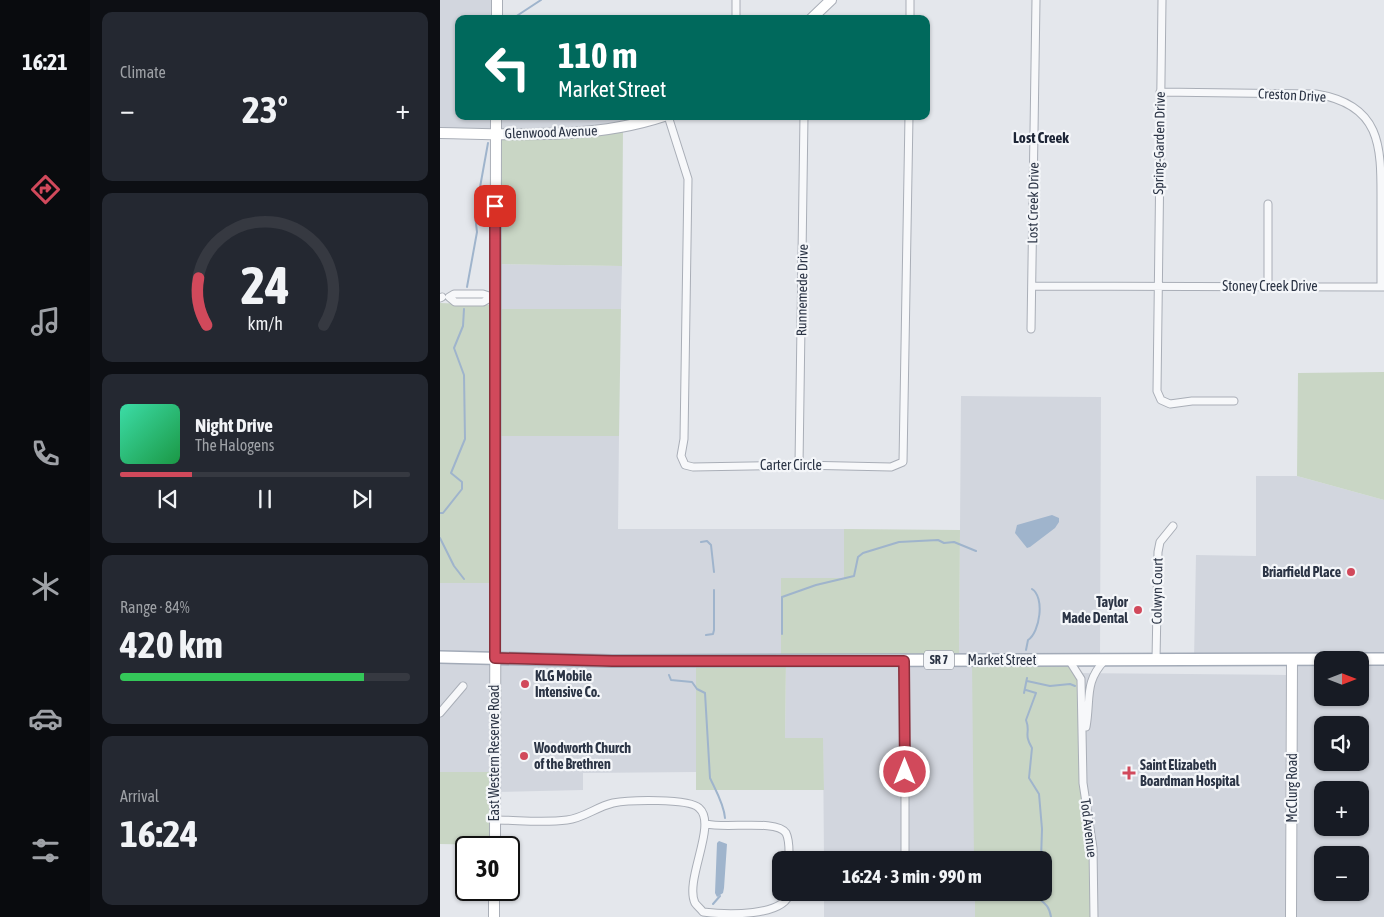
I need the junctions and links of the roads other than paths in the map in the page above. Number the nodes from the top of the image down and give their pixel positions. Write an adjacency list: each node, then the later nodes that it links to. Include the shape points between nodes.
1 (497, 0): 7 (main road)
2 (736, 0): 8 (street)
3 (831, 0): 9 (main road)
4 (910, 0): 10 (street)
5 (1036, 0): 20 (street, Lost Creek Drive)
6 (1162, 0): 11 (street, Spring-Garden Drive)
7 (497, 15)
8 (736, 15)
9 (815, 15)
10 (910, 15)
11 (1160, 92): 22 (street, Spring-Garden Drive); 23 (street, Creston Drive, via 1316,94 1340,99 1356,110 1372,128 1380,151)
12 (496, 120): 18 (main road, East Western Reserve Road)
13 (650, 120): 18 (main road, Glenwood Avenue, via 588,132)
14 (669, 120): 27 (street, Carter Circle, via 688,179 681,459 685,465 693,467)
15 (804, 120): 27 (street, Runnemede Drive)
16 (909, 120): 27 (street, Carter Circle, via 904,460 891,466)
17 (440, 133): 18 (main road, Glenwood Avenue)
18 (496, 133): 24 (main road, East Western Reserve Road)
19 (1268, 204): 21 (street)
20 (1032, 286): 22 (street); 25 (street, Lost Creek Drive)
21 (1268, 286): 22 (street, Stoney Creek Drive); 23 (street, Stoney Creek Drive)
22 (1156, 287): 26 (street, Spring-Garden Drive, via 1158,396 1170,404)
23 (1382, 287)
24 (492, 298): 24 (street, via 483,294 454,294 449,297 455,302 483,302); 30 (main road, East Western Reserve Road)
25 (1031, 329)
26 (1234, 401)
27 (799, 464)
28 (1173, 526): 35 (street, Colwyn Court, via 1160,542 1158,552)
29 (440, 657): 30 (main road, Market Street / SR 7)
30 (495, 658): 36 (main road, Market Street / SR 7); 40 (main road, East Western Reserve Road)
31 (1292, 659): 32 (main road, Market Street / SR 7); 35 (main road, Market Street / SR 7); 49 (main road, McClurg Road)
32 (1384, 659)
33 (1069, 660): 34 (main road, Market Street / SR 7); 36 (main road, Market Street / SR 7); 39 (street, Tod Avenue, via 1081,679)
34 (1105, 660): 35 (main road, Market Street / SR 7); 39 (street, Tod Avenue, via 1090,680)
35 (1156, 660)
36 (904, 661): 44 (street)
37 (463, 686): 38 (street)
38 (440, 713)
39 (1083, 739): 48 (street, Tod Avenue, via 1083,783 1093,848)
40 (494, 820): 41 (street, via 564,821 580,818 614,803 682,802 698,806 705,814); 42 (main road, East Western Reserve Road)
41 (707, 824): 43 (street, via 724,828 773,825 786,834); 46 (street, via 693,893 695,904 703,912 768,914 779,910)
42 (495, 836)
43 (789, 851)
44 (905, 851)
45 (494, 901): 47 (main road)
46 (787, 901)
47 (494, 917)
48 (1094, 917)
49 (1291, 917)

